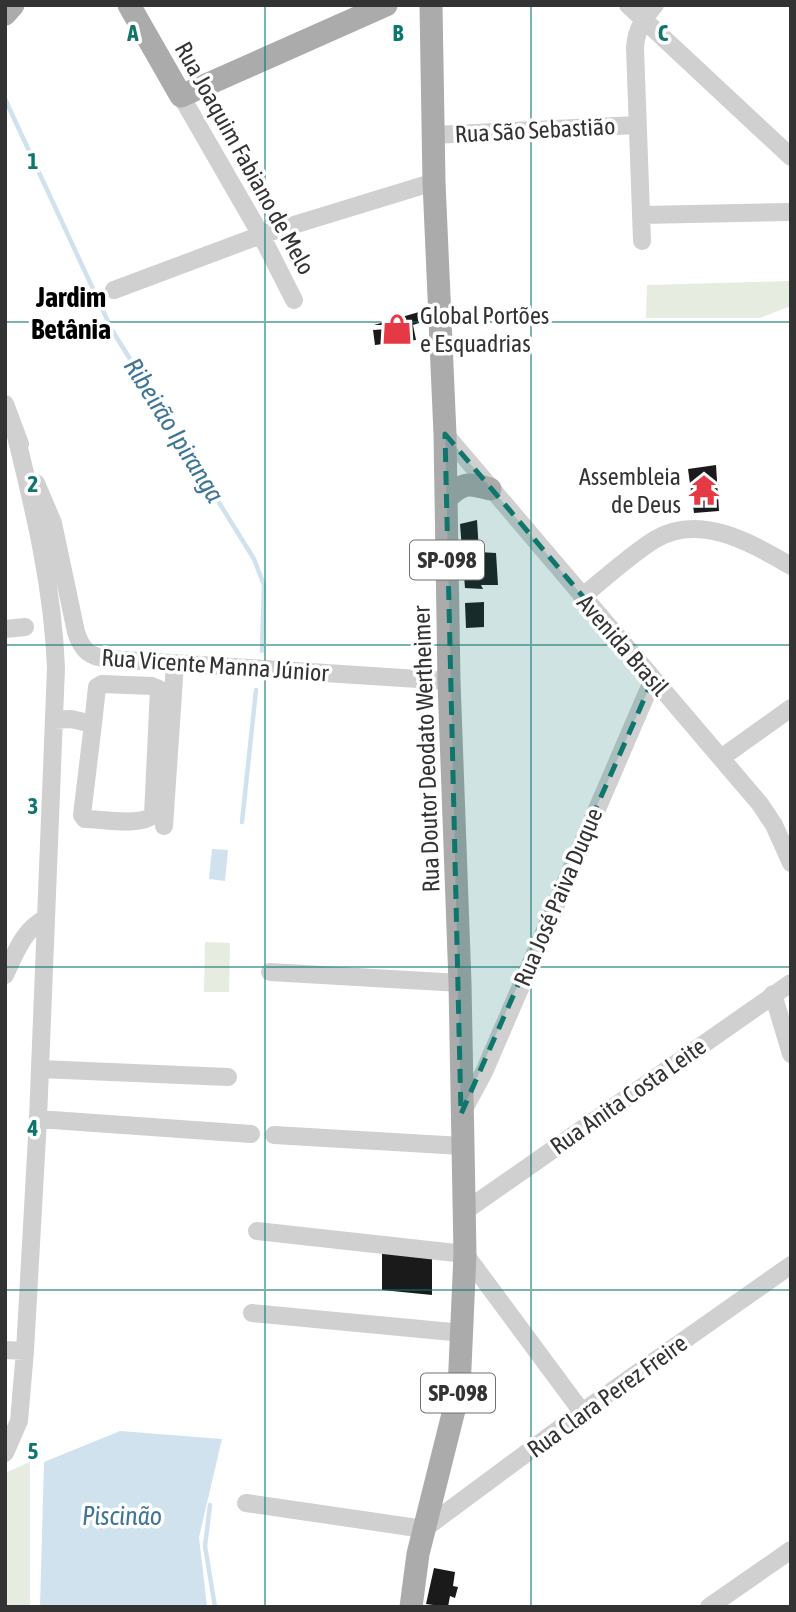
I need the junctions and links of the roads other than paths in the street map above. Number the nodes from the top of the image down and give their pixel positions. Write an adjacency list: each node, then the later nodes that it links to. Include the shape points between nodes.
1 (13, 5): 7 (main road)
2 (129, 5): 9 (main road, Rua Joaquim Fabiano de Melo)
3 (386, 5): 9 (main road)
4 (430, 5): 11 (main road, Rua Doutor Deodato Wertheimer / SP-098)
5 (628, 5): 8 (street)
6 (655, 5): 8 (street)
7 (5, 14)
8 (643, 20): 10 (street, via 635,48); 12 (street)
9 (181, 96): 16 (street, Rua Joaquim Fabiano de Melo)
10 (637, 125): 11 (street, Rua São Sebastião); 15 (street)
11 (434, 135): 13 (main road, Rua Doutor Deodato Wertheimer / SP-098)
12 (791, 157)
13 (434, 182): 16 (street); 22 (main road, Rua Doutor Deodato Wertheimer / SP-098)
14 (791, 212): 15 (street)
15 (642, 215): 17 (street)
16 (261, 235): 18 (street); 19 (street, Rua Joaquim Fabiano de Melo)
17 (642, 241)
18 (114, 290)
19 (294, 300)
20 (5, 404): 21 (street)
21 (12, 431): 29 (street, Rua Vicente Manna Júnior, via 53,523 80,644 97,658); 33 (street, via 41,540 54,625)
22 (445, 433): 23 (street, Avenida Brasil); 24 (main road, Rua Doutor Deodato Wertheimer / SP-098)
23 (490, 489): 24 (main road, via 466,484); 26 (street, Avenida Brasil)
24 (446, 499): 31 (main road, Rua Doutor Deodato Wertheimer / SP-098)
25 (791, 566): 26 (street, via 743,539 684,529 656,539)
26 (582, 597): 30 (street, Avenida Brasil)
27 (25, 627): 28 (street)
28 (5, 629)
29 (175, 664): 31 (street, Rua Vicente Manna Júnior); 36 (street)
30 (653, 679): 35 (street, Avenida Brasil); 47 (street, Rua José Paiva Duque, via 484,1072)
31 (449, 681): 41 (main road, Rua Doutor Deodato Wertheimer / SP-098)
32 (791, 708): 35 (street)
33 (54, 720): 34 (street); 38 (street)
34 (93, 724): 34 (street, via 97,687 102,684 159,689 153,816 148,820 85,819 82,815)
35 (721, 758): 37 (street, Avenida Brasil, via 760,804)
36 (164, 826)
37 (791, 863)
38 (46, 918): 40 (street, via 33,924 24,936); 45 (street)
39 (270, 972): 41 (street)
40 (5, 975)
41 (460, 983): 47 (main road, Rua Doutor Deodato Wertheimer / SP-098)
42 (791, 983): 43 (street, Rua Anita Costa Leite)
43 (773, 994): 44 (street); 52 (street, Rua Anita Costa Leite)
44 (791, 1054)
45 (40, 1069): 46 (street); 48 (street)
46 (228, 1077)
47 (461, 1114): 51 (main road, SP-098)
48 (38, 1119): 49 (street); 59 (street)
49 (251, 1134)
50 (274, 1135): 51 (street)
51 (462, 1146): 52 (main road, SP-098)
52 (465, 1211): 54 (main road, SP-098)
53 (257, 1231): 54 (street)
54 (465, 1254): 57 (main road, SP-098); 60 (street)
55 (791, 1265): 60 (street, Rua Clara Perez Freire)
56 (251, 1314): 57 (street)
57 (463, 1333): 63 (main road, SP-098, via 459,1390)
58 (5, 1350): 59 (street)
59 (25, 1351): 61 (street, via 19,1421)
60 (582, 1412): 63 (street, Rua Clara Perez Freire)
61 (5, 1453)
62 (246, 1503): 63 (street)
63 (424, 1529): 65 (main road, SP-098)
64 (791, 1550): 66 (street)
65 (411, 1607)
66 (709, 1607)

